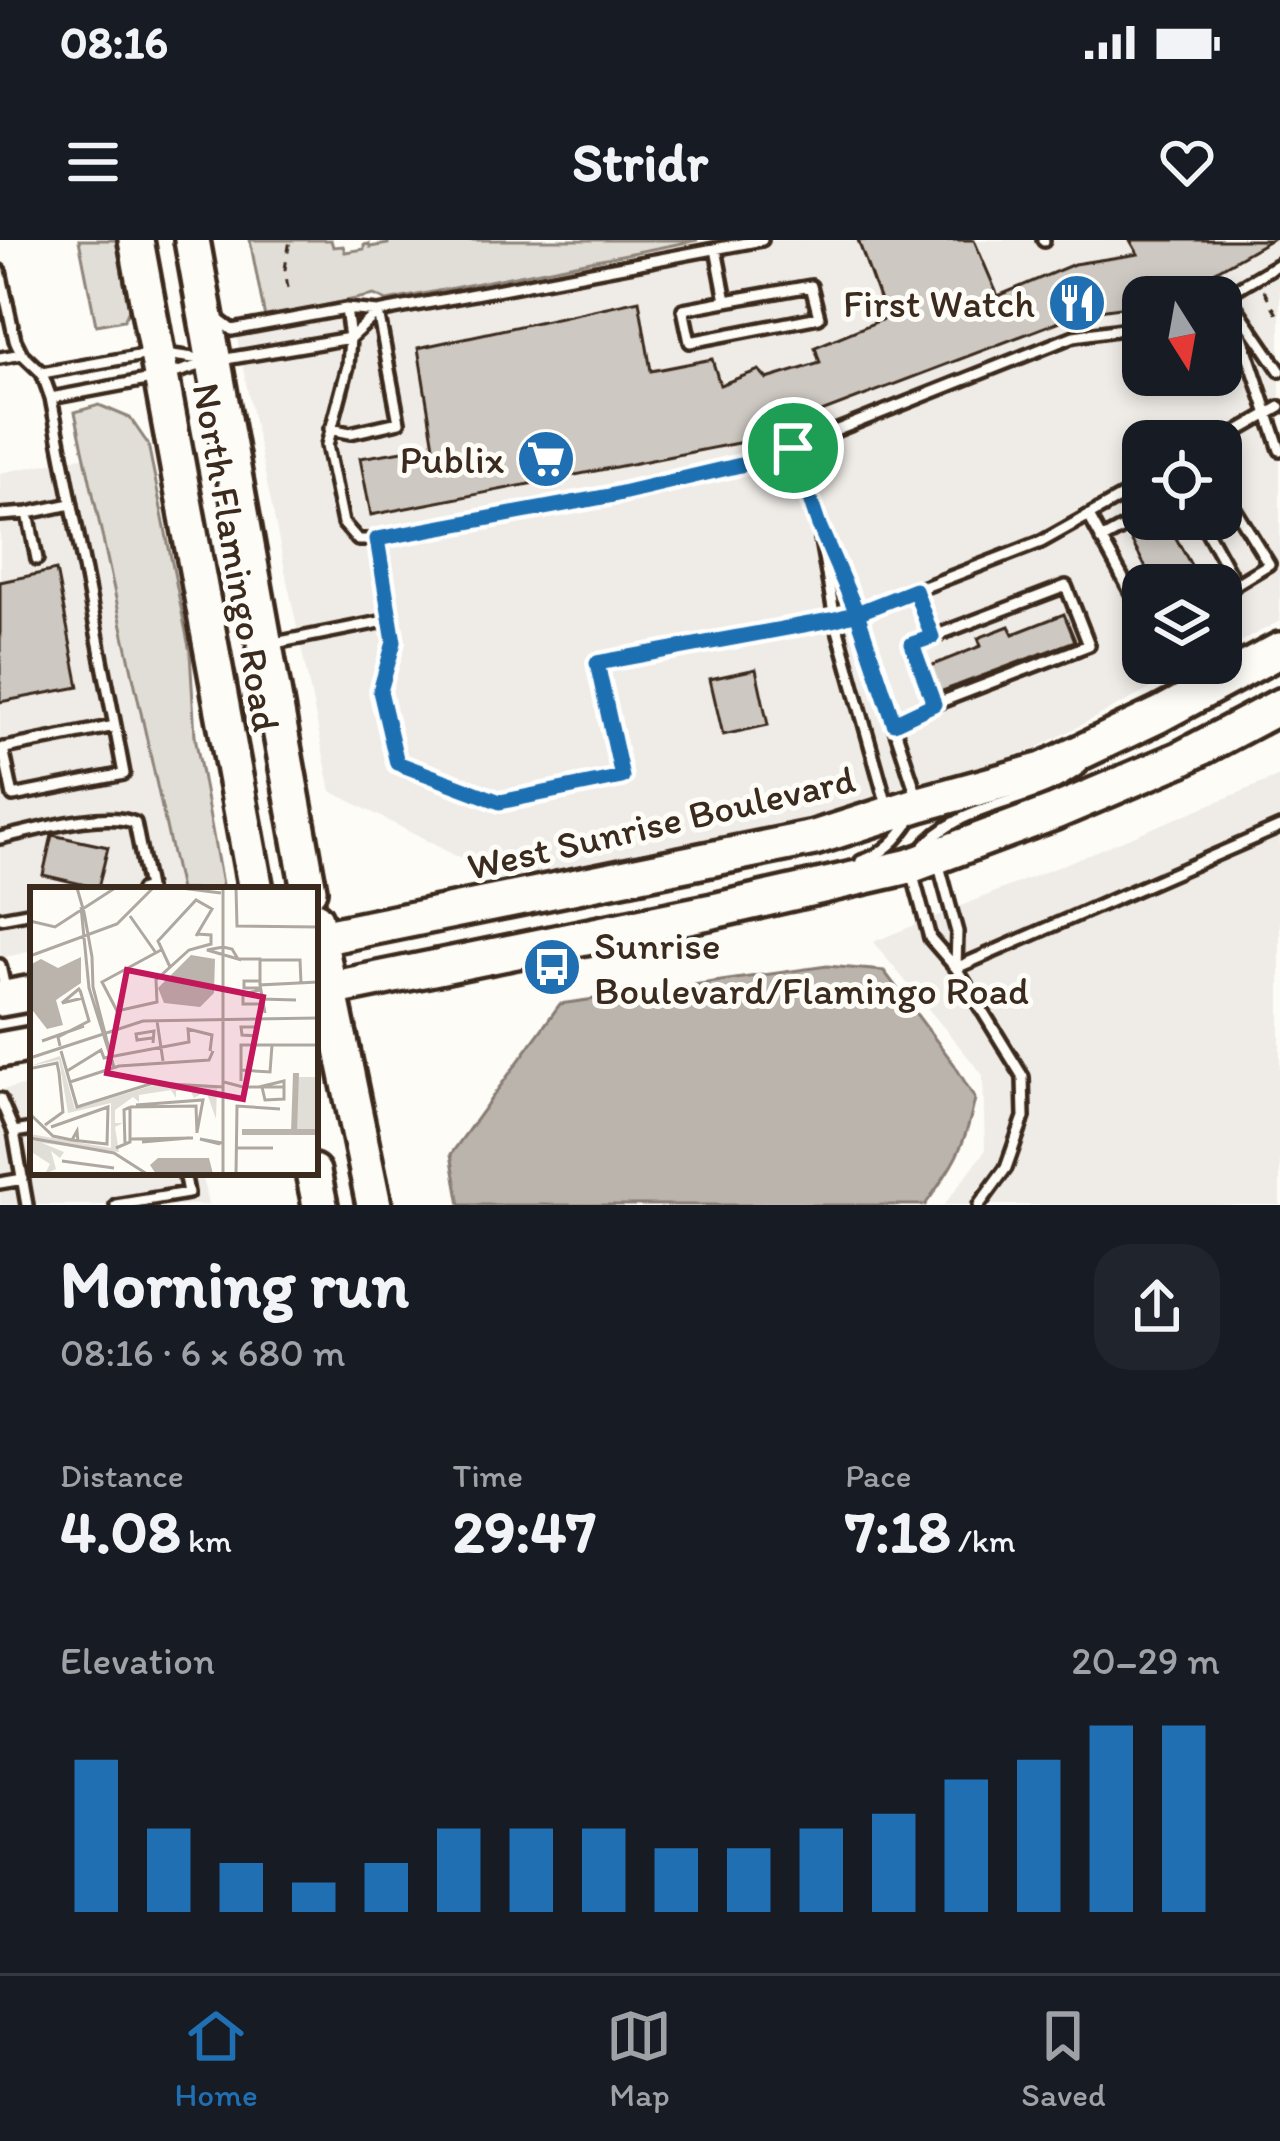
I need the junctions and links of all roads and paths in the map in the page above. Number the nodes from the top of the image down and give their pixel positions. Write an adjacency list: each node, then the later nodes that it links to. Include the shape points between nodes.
1 (136, 240): 23 (highway, North Flamingo Road)
2 (191, 240): 13 (highway, North Flamingo Road)
3 (290, 240): 10 (path)
4 (762, 240): 5 (lane)
5 (716, 249): 11 (lane); 14 (lane)
6 (1280, 263): 8 (lane)
7 (0, 272): 20 (lane)
8 (1242, 285)
9 (1262, 286): 16 (path)
10 (288, 288)
11 (725, 301): 11 (lane, via 811,286 819,317 690,342 683,309)
12 (346, 309): 13 (lane, via 232,330); 14 (lane); 18 (lane)
13 (205, 310): 22 (highway, North Flamingo Road)
14 (378, 312): 18 (lane); 30 (lane, via 399,422 350,434)
15 (1242, 320): 24 (lane)
16 (1280, 320)
17 (1122, 329): 31 (lane, via 1074,336)
18 (350, 338): 22 (lane); 30 (lane)
19 (1242, 344): 28 (lane)
20 (22, 354): 21 (lane); 25 (lane)
21 (0, 358)
22 (214, 361): 23 (lane); 23 (lane); 51 (highway, North Flamingo Road)
23 (160, 365): 25 (lane); 26 (lane); 65 (highway, North Flamingo Road)
24 (1280, 370)
25 (42, 373): 26 (lane)
26 (51, 398): 34 (lane)
27 (1280, 406): 28 (lane)
28 (1268, 413): 29 (lane); 32 (lane)
29 (1242, 428)
30 (330, 430): 41 (lane, via 343,523 358,540)
31 (793, 448): 39 (lane); 41 (lane, via 609,496)
32 (1280, 450)
33 (1122, 497): 37 (lane)
34 (71, 504): 35 (lane); 56 (lane)
35 (28, 513): 36 (lane); 43 (lane)
36 (0, 514)
37 (1089, 516): 42 (lane); 46 (lane)
38 (1242, 520): 45 (lane, via 1269,564)
39 (818, 523): 47 (lane); 48 (lane)
40 (1122, 529): 42 (lane)
41 (377, 539): 49 (lane)
42 (1102, 540): 44 (lane)
43 (37, 559)
44 (1122, 577)
45 (1242, 580)
46 (915, 590): 47 (lane); 50 (lane)
47 (857, 613): 48 (lane); 55 (lane)
48 (836, 619): 49 (lane, via 597,663 622,777 500,802 397,763 380,691 394,642); 59 (lane)
49 (390, 620): 51 (lane)
50 (932, 637): 53 (lane, via 912,644); 53 (lane, via 1066,586 1089,645)
51 (266, 645): 66 (highway, North Flamingo Road)
52 (1280, 650): 57 (highway, West Sunrise Boulevard)
53 (934, 704): 55 (lane)
54 (1280, 706): 62 (highway, via 1180,759)
55 (894, 723): 59 (lane)
56 (115, 726): 58 (lane); 58 (lane, via 124,774 13,796)
57 (1108, 739): 59 (highway, West Sunrise Boulevard, via 1042,770); 62 (lane, via 1072,775 943,827)
58 (2, 748)
59 (905, 808): 63 (lane, via 887,848); 69 (highway, West Sunrise Boulevard, via 705,862)
60 (1280, 827): 71 (lane)
61 (0, 838): 64 (lane, via 126,819 135,823)
62 (923, 862): 71 (lane, via 957,932); 71 (lane, via 930,938); 72 (highway)
63 (844, 865)
64 (148, 887)
65 (255, 887)
66 (309, 887)
67 (30, 912): 68 (lane)
68 (0, 918)
69 (318, 931)
70 (318, 951): 72 (highway)
71 (956, 968): 86 (lane, via 1023,1077 1024,1117 1006,1168)
72 (322, 990): 85 (highway)
73 (30, 1045): 74 (highway)
74 (0, 1050)
75 (0, 1100): 77 (lane)
76 (30, 1129): 77 (lane)
77 (14, 1132): 80 (lane)
78 (185, 1175): 83 (lane, via 188,1193)
79 (314, 1175): 84 (highway)
80 (22, 1179): 81 (lane); 82 (lane)
81 (0, 1183)
82 (27, 1205)
83 (116, 1205)
84 (320, 1205)
85 (374, 1205)
86 (979, 1205)

